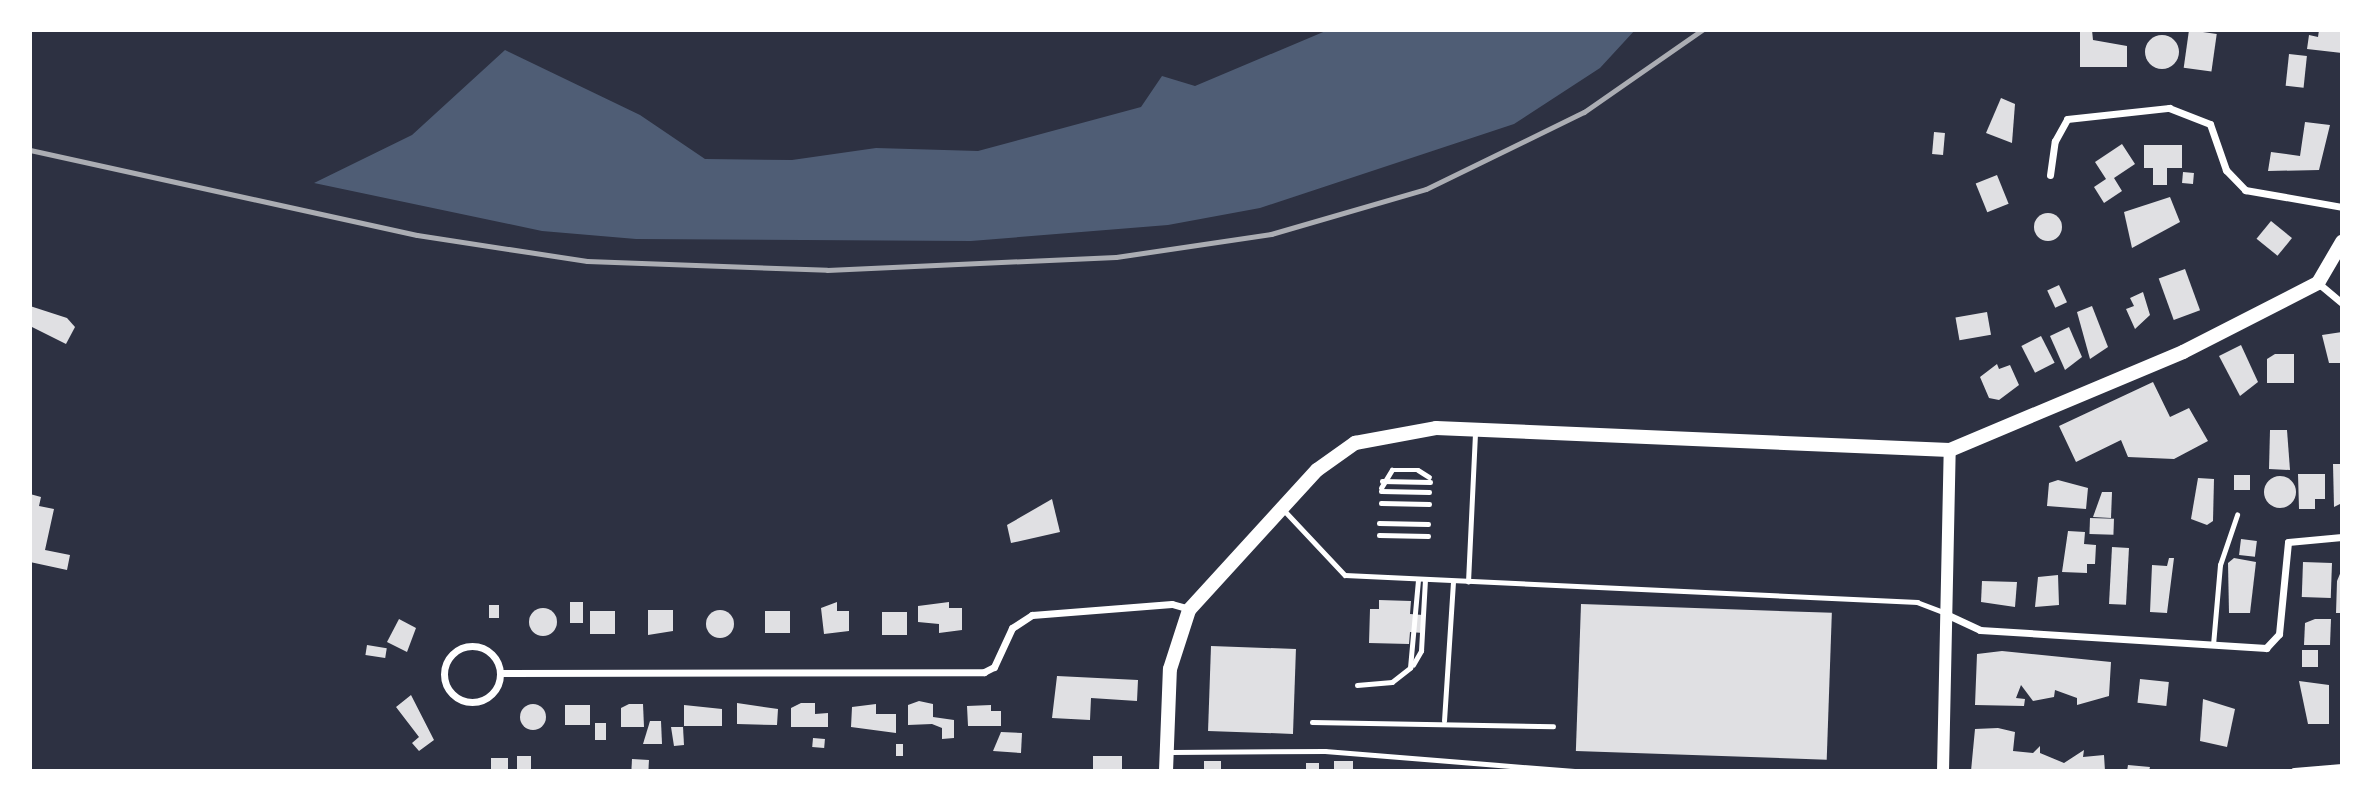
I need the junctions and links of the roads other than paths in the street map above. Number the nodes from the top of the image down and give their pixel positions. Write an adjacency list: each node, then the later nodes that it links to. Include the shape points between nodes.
1 (2050, 175): 2 (street, via 2055,141 2067,119 2169,108 2210,124 2226,170 2245,190)
2 (2342, 207)
3 (2342, 242): 4 (main road)
4 (2318, 283): 5 (street); 7 (main road, via 2183,352)
5 (2342, 303)
6 (1475, 430): 7 (main road); 12 (main road, via 1385,432 1354,443); 21 (lane)
7 (1950, 450): 23 (main road)
8 (1382, 481): 8 (lane, via 1395,470 1421,470 1429,480); 9 (lane, via 1381,489)
9 (1429, 492)
10 (1381, 503): 11 (lane)
11 (1429, 504)
12 (1281, 506): 19 (lane, via 1342,574); 22 (main road)
13 (2237, 515): 24 (lane, via 2220,565)
14 (1379, 523): 15 (lane)
15 (1428, 524)
16 (1378, 535): 17 (lane)
17 (1428, 536)
18 (2342, 537): 24 (street, via 2288,542 2272,646)
19 (1421, 580): 20 (lane); 26 (lane, via 1410,668 1386,684)
20 (1453, 582): 21 (lane); 27 (lane)
21 (1468, 582): 23 (lane, via 1917,602)
22 (1189, 610): 25 (street, via 1172,604 1032,615 1012,628 994,667 985,672); 30 (main road, via 1170,669)
23 (1948, 615): 24 (street, via 1980,630); 34 (main road)
24 (2213, 646)
25 (500, 673): 25 (street, via 487,649 469,645 447,660 443,678 452,695 479,701 494,691)
26 (1357, 685)
27 (1444, 720): 28 (lane); 29 (lane)
28 (1312, 722)
29 (1553, 726)
30 (1166, 752): 32 (main road); 33 (lane, via 1325,751)
31 (2342, 766): 35 (street)
32 (1166, 771)
33 (1574, 771)
34 (1943, 771)
35 (2294, 771)

